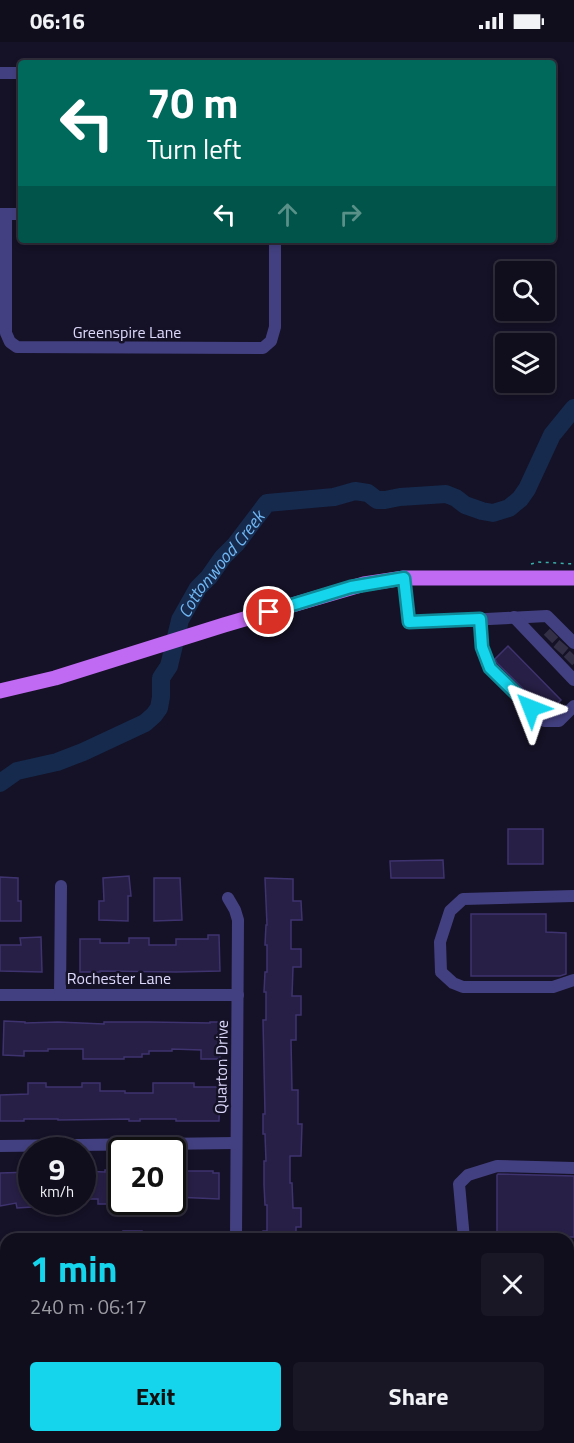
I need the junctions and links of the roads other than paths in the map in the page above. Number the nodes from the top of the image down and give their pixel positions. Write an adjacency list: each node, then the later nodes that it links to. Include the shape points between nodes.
1 (0, 73): 2 (street)
2 (18, 73)
3 (3, 214): 4 (street, Greenspire Lane, via 6,333 17,347 263,348 271,341 275,327)
4 (275, 243)
5 (404, 578): 6 (main road); 8 (street, via 409,622); 12 (main road, via 351,587 55,678)
6 (574, 578)
7 (514, 617): 8 (street); 9 (street); 9 (street, via 547,616)
8 (480, 619): 13 (street, via 482,647 490,668 544,721 559,721)
9 (551, 636): 10 (street); 10 (street)
10 (564, 647): 11 (street, via 565,664)
11 (573, 677)
12 (0, 691)
13 (574, 706)
14 (60, 886): 19 (street)
15 (574, 896): 17 (street, via 463,899 450,911 440,942 441,972 463,987 554,987)
16 (228, 898): 20 (street, Quarton Drive, via 238,920)
17 (574, 980)
18 (0, 995): 19 (street, Rochester Lane)
19 (60, 995): 20 (street, Rochester Lane)
20 (238, 995): 21 (street, Quarton Drive)
21 (236, 1143): 22 (street); 24 (street, Quarton Drive)
22 (0, 1146)
23 (574, 1168): 25 (street, via 496,1166 468,1175 459,1184)
24 (236, 1233)
25 (463, 1233)

